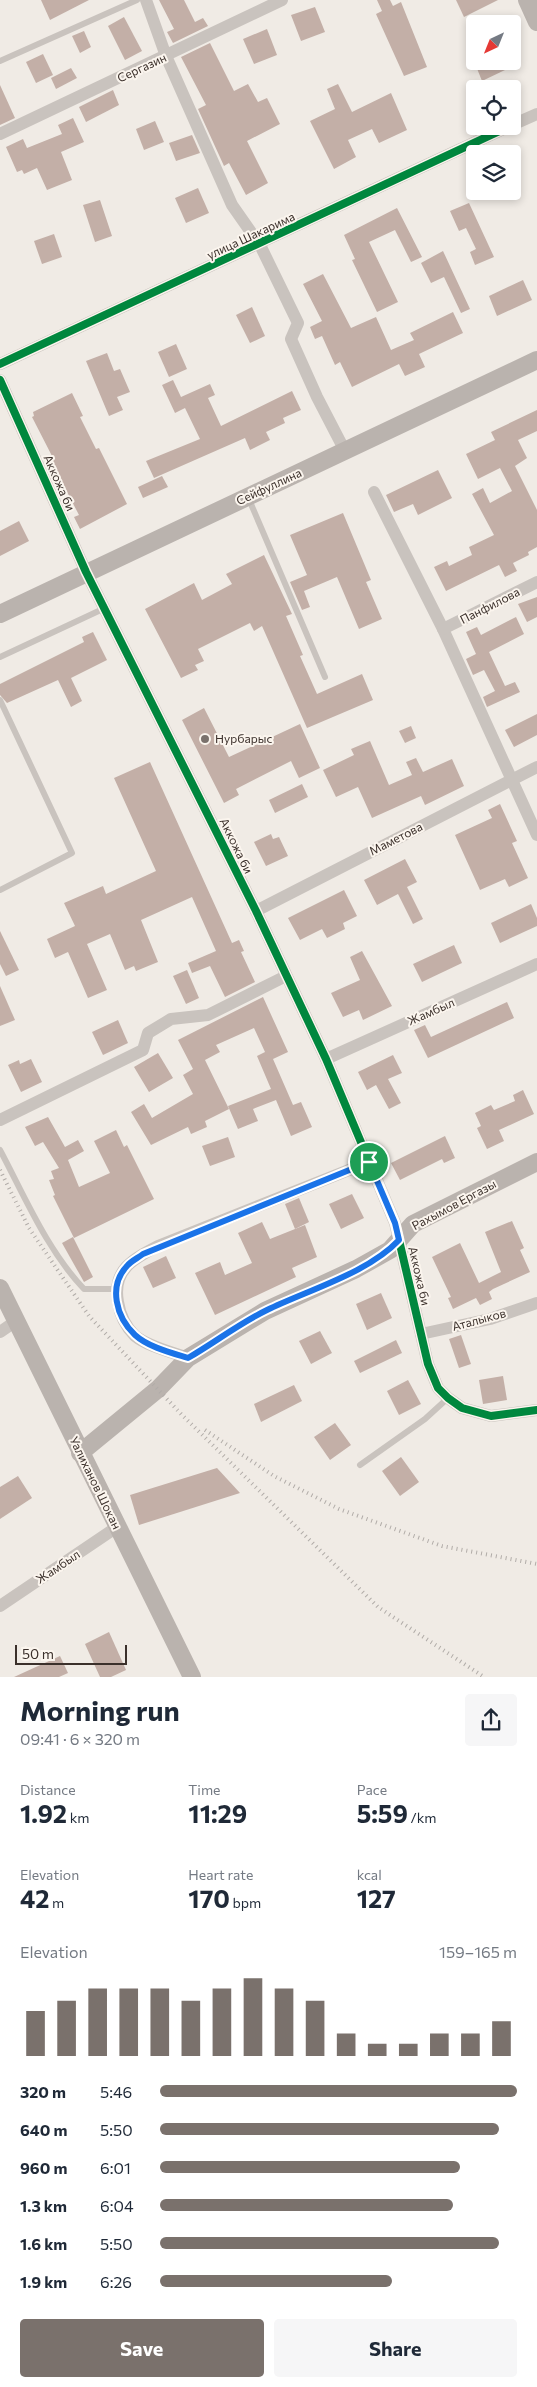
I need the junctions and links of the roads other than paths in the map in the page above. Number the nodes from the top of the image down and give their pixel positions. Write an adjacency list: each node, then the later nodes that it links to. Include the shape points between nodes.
1 (137, 0): 7 (lane)
2 (146, 0): 6 (street)
3 (282, 0): 6 (street, Сергазин)
4 (527, 0): 5 (street)
5 (537, 22)
6 (166, 56): 10 (street, Сергазин); 12 (street, via 232,204)
7 (0, 61)
8 (537, 114): 9 (street, улица Шакарима)
9 (521, 121)
10 (0, 134)
11 (492, 135): 12 (street, улица Шакарима)
12 (260, 245): 14 (street, улица Шакарима); 16 (street, via 298,323 291,339)
13 (537, 360): 16 (street, Сейфуллина)
14 (0, 364)
15 (0, 380): 19 (street, Аккожа би)
16 (345, 452): 18 (street, Сейфуллина)
17 (374, 492): 23 (street)
18 (248, 497): 19 (street, Сейфуллина); 25 (lane)
19 (86, 572): 21 (street, Аккожа би); 22 (street, Сейфуллина)
20 (537, 582): 23 (street, Панфилова)
21 (105, 608): 24 (lane); 31 (street, Аккожа би)
22 (0, 614)
23 (443, 629): 28 (street)
24 (0, 658)
25 (325, 678)
26 (0, 700): 30 (lane, via 72,853)
27 (537, 767): 28 (street, Маметова)
28 (511, 780): 29 (street); 31 (street, Маметова)
29 (537, 835)
30 (0, 890)
31 (256, 911): 33 (street, Аккожа би)
32 (537, 964): 34 (street, Жамбыл)
33 (286, 976): 34 (street, Аккожа би); 35 (street, via 208,1015 172,1019 148,1033 143,1050)
34 (326, 1059): 37 (street, Аккожа би)
35 (0, 1120)
36 (0, 1150): 41 (lane, via 39,1226 73,1278 84,1289)
37 (369, 1162): 39 (street, Аккожа би); 41 (street, via 143,1254 128,1265)
38 (537, 1162): 39 (street, Рахымов Ергазы, via 413,1224)
39 (399, 1240): 45 (street, Аккожа би); 46 (street, Рахымов Ергазы, via 390,1250 265,1311)
40 (0, 1288): 43 (street, Уалиханов Шокан)
41 (116, 1289): 46 (street, via 120,1315 136,1336)
42 (537, 1303): 45 (street, Аталыков, via 490,1319)
43 (16, 1321): 44 (street); 49 (street, Уалиханов Шокан)
44 (0, 1332)
45 (421, 1334): 47 (street, Аккожа би, via 438,1388)
46 (188, 1358): 49 (street, Рахымов Ергазы, via 158,1389)
47 (448, 1398): 48 (street, via 462,1408 491,1416); 50 (lane, via 425,1419)
48 (537, 1410)
49 (80, 1453): 51 (street, Уалиханов Шокан)
50 (360, 1465)
51 (117, 1527): 52 (street, Жамбыл); 53 (street, Уалиханов Шокан)
52 (0, 1606)
53 (192, 1677)

